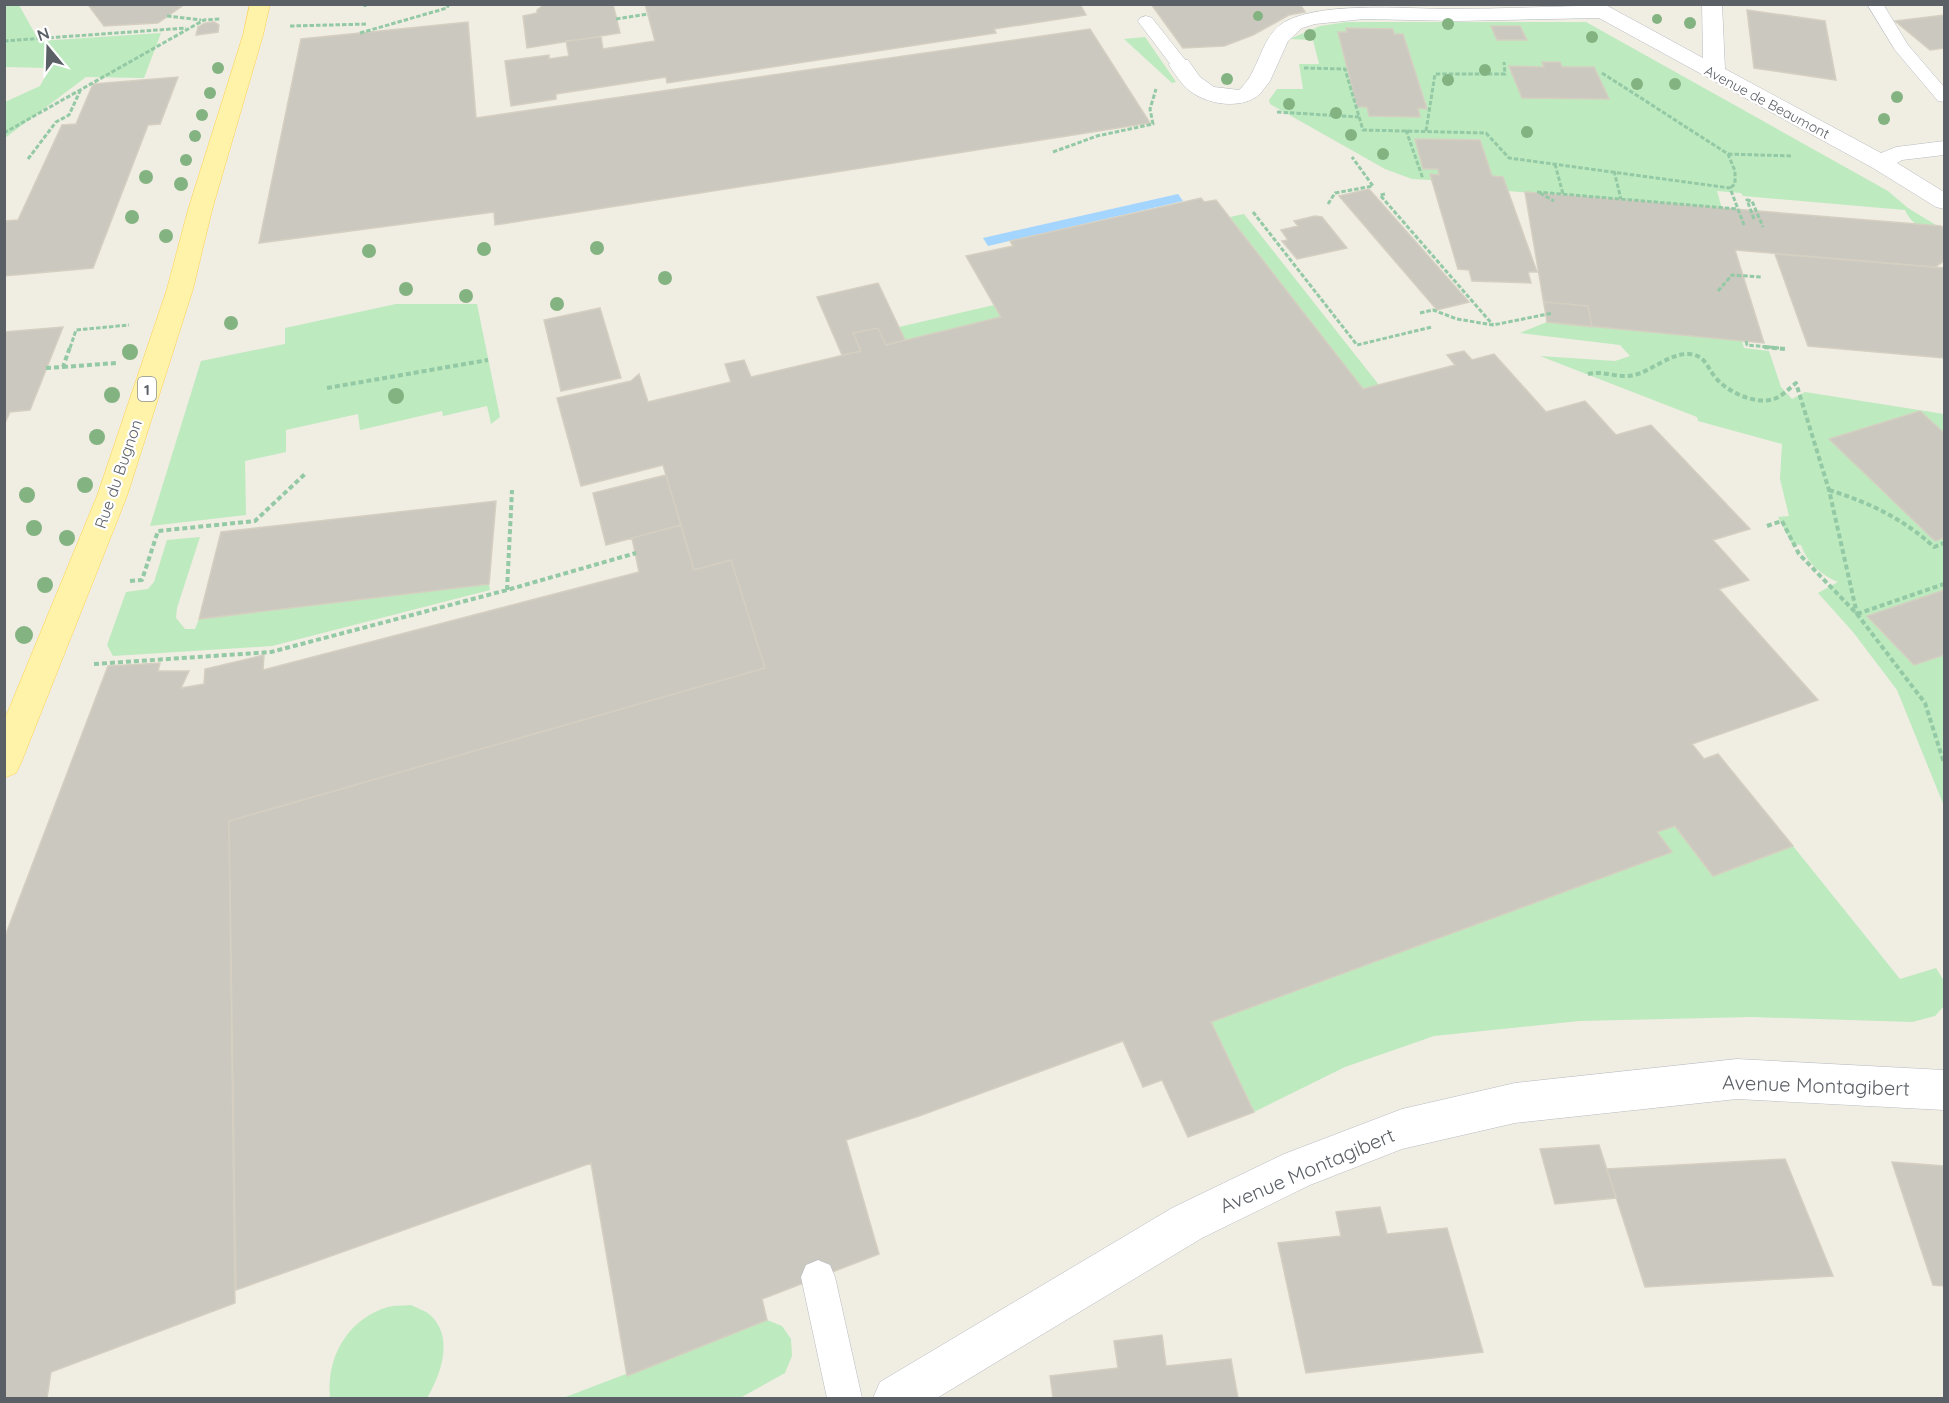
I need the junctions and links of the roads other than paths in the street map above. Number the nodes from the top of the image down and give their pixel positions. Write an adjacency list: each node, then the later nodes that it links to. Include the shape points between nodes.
1 (260, 4): 12 (main road, Rue du Bugnon / 1, via 180,289 112,496)
2 (1712, 4): 7 (street)
3 (1875, 4): 8 (lane, via 1901,47)
4 (1594, 8): 6 (street, via 1352,15 1295,24 1279,38 1266,68 1244,97 1222,97 1196,87); 7 (street, Avenue de Beaumont)
5 (1146, 21): 6 (lane)
6 (1180, 65)
7 (1714, 74): 10 (street, Avenue de Beaumont)
8 (1944, 97)
9 (1944, 148): 10 (street, via 1896,154)
10 (1881, 163): 11 (street, Avenue de Beaumont)
11 (1944, 202)
12 (4, 763)
13 (1944, 1090): 16 (street, Avenue Montagibert, via 1737,1079 1515,1103 1402,1129 1299,1170 1187,1223)
14 (818, 1277): 15 (lane)
15 (845, 1398)
16 (896, 1398)

